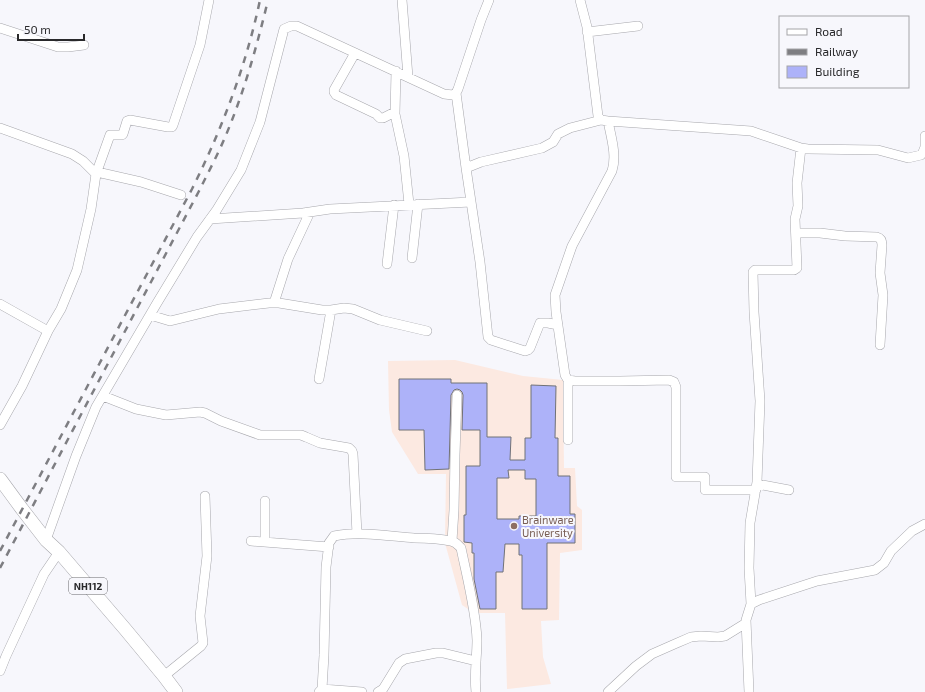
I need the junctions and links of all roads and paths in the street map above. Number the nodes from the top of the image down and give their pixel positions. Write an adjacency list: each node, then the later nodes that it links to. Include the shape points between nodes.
1 (209, 0): 19 (street, via 200,45 172,127 127,121 122,135 109,137)
2 (402, 0): 11 (street)
3 (580, 0): 7 (street)
4 (489, 1): 12 (street)
5 (638, 26): 7 (street)
6 (0, 28): 8 (street, via 58,47)
7 (587, 32): 14 (street, via 598,116)
8 (84, 45)
9 (355, 53): 10 (street); 13 (street, via 334,90 336,95 380,118); 25 (street, via 297,26 284,29 260,122 241,170)
10 (396, 71): 11 (street); 13 (street)
11 (408, 77): 12 (street, via 444,94)
12 (456, 93): 18 (street)
13 (395, 112): 22 (street)
14 (604, 121): 17 (street, via 751,131); 18 (street, via 570,128 558,134 552,142 542,148); 33 (street, via 614,164 579,231 555,294)
15 (0, 128): 19 (street, via 72,154)
16 (925, 136): 17 (street, via 921,155 908,158 878,150)
17 (801, 148): 26 (street, via 796,183)
18 (466, 168): 21 (street)
19 (97, 173): 20 (street, via 137,181); 34 (street, via 76,270 61,309)
20 (182, 195)
21 (471, 202): 22 (street); 33 (street, via 488,337 525,351 530,348 540,323)
22 (414, 204): 23 (street); 27 (street)
23 (394, 205): 24 (street); 28 (street)
24 (310, 212): 25 (street); 29 (street, via 288,259)
25 (210, 219): 32 (street)
26 (796, 233): 36 (street, via 880,238 883,295); 44 (street, via 797,268 753,272 760,394)
27 (412, 258)
28 (387, 264)
29 (274, 303): 31 (street); 32 (street, via 220,309 170,321)
30 (0, 304): 34 (street)
31 (331, 310): 35 (street, via 353,309 380,320); 37 (street)
32 (150, 315): 40 (street)
33 (558, 325): 38 (street)
34 (48, 331): 41 (street)
35 (427, 331)
36 (880, 345)
37 (319, 379)
38 (568, 380): 42 (street); 44 (street, via 674,382 676,477 705,477 705,490)
39 (457, 395): 52 (street)
40 (103, 396): 49 (street, via 136,409 166,415 206,413 263,436 301,435 320,443 349,448 353,454); 50 (street, via 76,456)
41 (0, 425)
42 (568, 440)
43 (0, 479): 50 (highway, NH112)
44 (757, 488): 45 (street); 56 (street, via 750,523)
45 (789, 490)
46 (205, 496): 60 (street, via 206,556 200,616 203,643)
47 (265, 500): 53 (street)
48 (925, 524): 56 (street, via 912,531 875,570 817,581)
49 (357, 534): 52 (street); 54 (street, via 334,536)
50 (46, 540): 55 (highway, NH112)
51 (251, 541): 53 (street)
52 (452, 541): 58 (street, via 461,548 477,639)
53 (265, 542): 54 (street)
54 (329, 547): 61 (street)
55 (59, 552): 59 (street, via 44,574); 60 (highway, NH112)
56 (751, 604): 57 (street)
57 (746, 623): 66 (street, via 725,636 691,637 652,654); 67 (street)
58 (476, 661): 64 (street, via 443,653 405,659 399,663 384,689); 65 (street)
59 (0, 671)
60 (164, 676): 62 (highway, NH112)
61 (321, 690): 63 (street)
62 (176, 692)
63 (362, 692)
64 (378, 692)
65 (476, 692)
66 (608, 692)
67 (749, 692)

